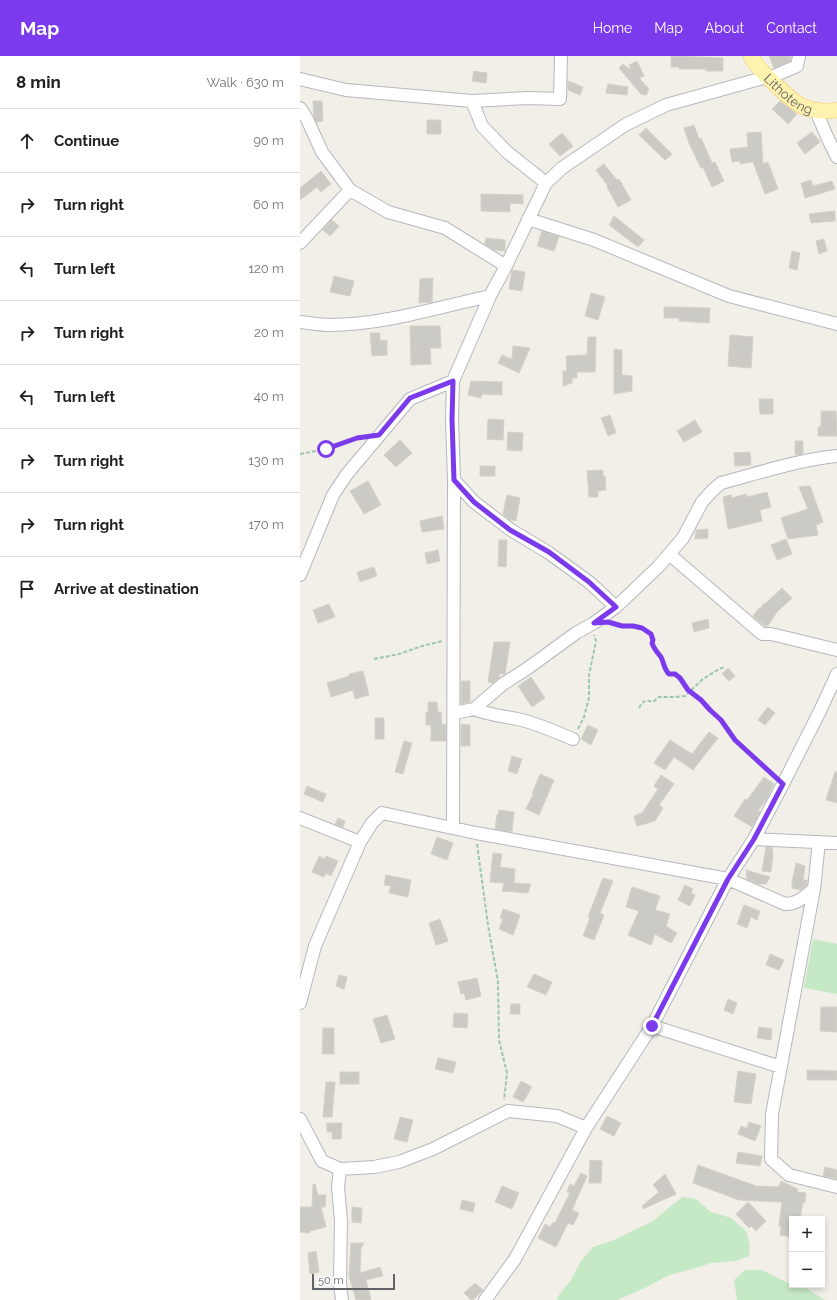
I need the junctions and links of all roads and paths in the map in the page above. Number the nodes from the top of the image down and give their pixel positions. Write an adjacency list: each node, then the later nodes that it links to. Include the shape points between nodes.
1 (561, 56): 6 (street, via 560,99)
2 (750, 56): 5 (main road, Lithoteng)
3 (799, 56): 5 (street, via 797,66)
4 (300, 79): 6 (street, via 346,90)
5 (769, 79): 9 (main road, Lithoteng, via 802,106); 12 (street, via 666,105 625,125 562,168)
6 (472, 100): 12 (street, via 482,126 507,152)
7 (300, 108): 10 (street)
8 (837, 110): 9 (main road, Lithoteng)
9 (816, 111): 11 (street)
10 (303, 120): 13 (street, via 322,152)
11 (837, 157)
12 (546, 183): 14 (street)
13 (350, 190): 15 (street); 16 (street, via 388,212 446,228)
14 (528, 220): 16 (street); 19 (street, via 594,240 729,296)
15 (300, 243)
16 (506, 266): 17 (street)
17 (490, 296): 18 (street, via 371,321 331,325); 20 (street)
18 (300, 322)
19 (837, 324)
20 (453, 381): 21 (street, via 410,398); 24 (street)
21 (379, 435): 22 (path, via 357,438 326,449); 26 (street, via 333,495)
22 (300, 454)
23 (837, 456): 25 (street, via 814,458 721,484 702,502 683,538)
24 (454, 480): 27 (street, via 474,502 510,530 549,552 589,582); 29 (street)
25 (669, 554): 27 (street); 30 (street, via 762,634)
26 (300, 574)
27 (616, 607): 28 (street)
28 (594, 623): 34 (path, via 608,622 633,626 651,634 655,651 660,656 665,670 680,678); 36 (street, via 503,684); 38 (path, via 596,642 589,675 589,698)
29 (454, 639): 31 (path); 37 (street)
30 (837, 650)
31 (374, 659)
32 (725, 667): 34 (path, via 711,674)
33 (837, 674): 39 (street)
34 (690, 692): 35 (path, via 686,696 658,697 653,702 647,700 642,702); 39 (path, via 721,720 735,740)
35 (639, 708)
36 (474, 709): 37 (street); 38 (street, via 486,714 538,724)
37 (454, 713): 41 (street)
38 (574, 740)
39 (783, 784): 43 (street)
40 (300, 818): 44 (street)
41 (453, 828): 42 (street); 44 (street, via 382,813)
42 (476, 832): 47 (street); 52 (path, via 498,982 499,1040 507,1073 504,1103)
43 (754, 839): 45 (street); 47 (street)
44 (360, 842): 49 (street, via 315,946)
45 (819, 842): 46 (street); 48 (street)
46 (837, 844)
47 (728, 879): 48 (street, via 785,904 793,904); 50 (street)
48 (814, 889): 51 (street)
49 (300, 1002)
50 (652, 1026): 51 (street); 54 (street)
51 (780, 1067): 56 (street, via 772,1114 771,1159 789,1175)
52 (508, 1111): 54 (street, via 556,1116); 55 (street, via 433,1149 399,1162 374,1167)
53 (300, 1119): 55 (street, via 322,1161)
54 (586, 1128): 58 (street, via 515,1260)
55 (340, 1169): 57 (street, via 338,1187)
56 (837, 1187)
57 (342, 1300)
58 (485, 1300)

